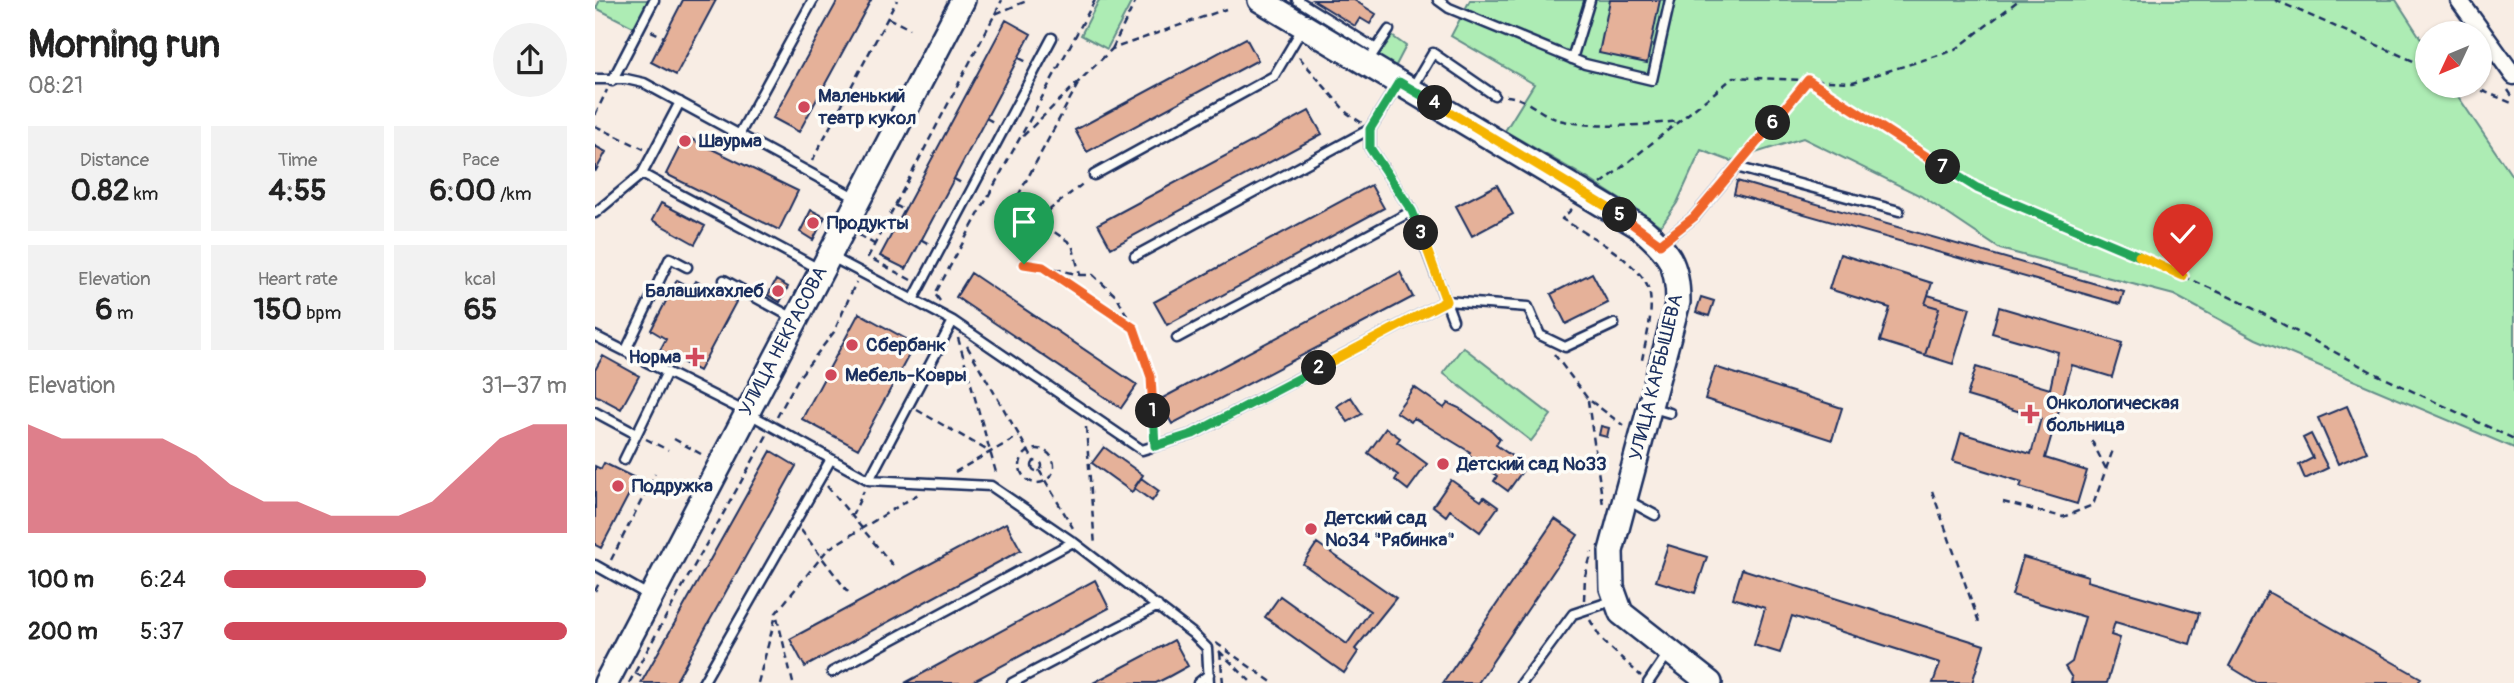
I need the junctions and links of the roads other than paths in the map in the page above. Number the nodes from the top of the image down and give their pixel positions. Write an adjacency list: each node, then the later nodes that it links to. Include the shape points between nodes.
1 (654, 0): 17 (lane)
2 (813, 0): 22 (lane)
3 (963, 0): 25 (street, УЛИЦА НЕКРАСОВА)
4 (1260, 0): 10 (street, УЛИЦА КАРБЫШЕВА)
5 (1297, 0): 13 (lane)
6 (1438, 0): 14 (lane)
7 (1590, 0): 14 (lane)
8 (1670, 0): 14 (lane, via 1652,80)
9 (2459, 0): 15 (street)
10 (1304, 26): 13 (street, УЛИЦА КАРБЫШЕВА); 24 (lane, via 1273,76)
11 (1389, 30): 13 (lane)
12 (1052, 38): 34 (lane)
13 (1371, 56): 18 (street, УЛИЦА КАРБЫШЕВА)
14 (1572, 59)
15 (2514, 76)
16 (595, 79): 17 (lane)
17 (612, 81): 20 (lane, via 644,83)
18 (1405, 86): 19 (lane, via 1433,53); 21 (lane); 29 (street, УЛИЦА КАРБЫШЕВА, via 1640,227)
19 (1494, 95)
20 (680, 102): 22 (lane); 23 (lane)
21 (1370, 129): 26 (lane, via 1370,148); 30 (lane)
22 (739, 135): 25 (lane)
23 (642, 174): 28 (lane); 31 (lane)
24 (1094, 175)
25 (858, 199): 31 (street, УЛИЦА НЕКРАСОВА)
26 (1412, 211): 35 (lane); 41 (lane)
27 (1899, 211): 29 (lane, via 1736,167 1694,217)
28 (595, 213)
29 (1660, 244): 50 (street, УЛИЦА КАРБЫШЕВА, via 1678,278 1678,302 1660,410)
30 (1135, 256)
31 (825, 262): 34 (lane, via 860,272); 36 (street, УЛИЦА НЕКРАСОВА)
32 (687, 267): 42 (lane, via 670,258)
33 (723, 280): 36 (lane)
34 (913, 300): 38 (lane)
35 (1446, 301): 37 (lane); 38 (lane, via 1193,434 1142,450); 39 (lane, via 1528,307 1540,335 1565,348)
36 (795, 319): 45 (street, УЛИЦА НЕКРАСОВА)
37 (1453, 320)
38 (953, 321): 49 (lane)
39 (1614, 324)
40 (595, 337): 42 (lane)
41 (1177, 338)
42 (626, 350): 43 (lane)
43 (667, 372): 45 (lane); 46 (lane)
44 (595, 412): 46 (lane)
45 (746, 412): 47 (lane); 54 (street, УЛИЦА НЕКРАСОВА)
46 (636, 434): 48 (lane)
47 (831, 459): 49 (lane); 61 (lane)
48 (624, 460)
49 (869, 480): 52 (lane, via 991,486)
50 (1625, 499): 51 (lane); 55 (street, УЛИЦА КАРБЫШЕВА, via 1611,551)
51 (1655, 515)
52 (1075, 538): 56 (lane); 58 (lane)
53 (595, 565): 54 (lane)
54 (651, 596): 60 (street, УЛИЦА НЕКРАСОВА)
55 (1616, 600): 57 (street, via 1621,613); 64 (lane, via 1573,614)
56 (1158, 606): 59 (lane, via 1207,648); 62 (lane)
57 (1669, 652): 65 (lane); 66 (street)
58 (832, 672)
59 (1209, 678): 63 (lane)
60 (606, 683)
61 (703, 683)
62 (1012, 683)
63 (1198, 683)
64 (1522, 683)
65 (1648, 683)
66 (1710, 683)

